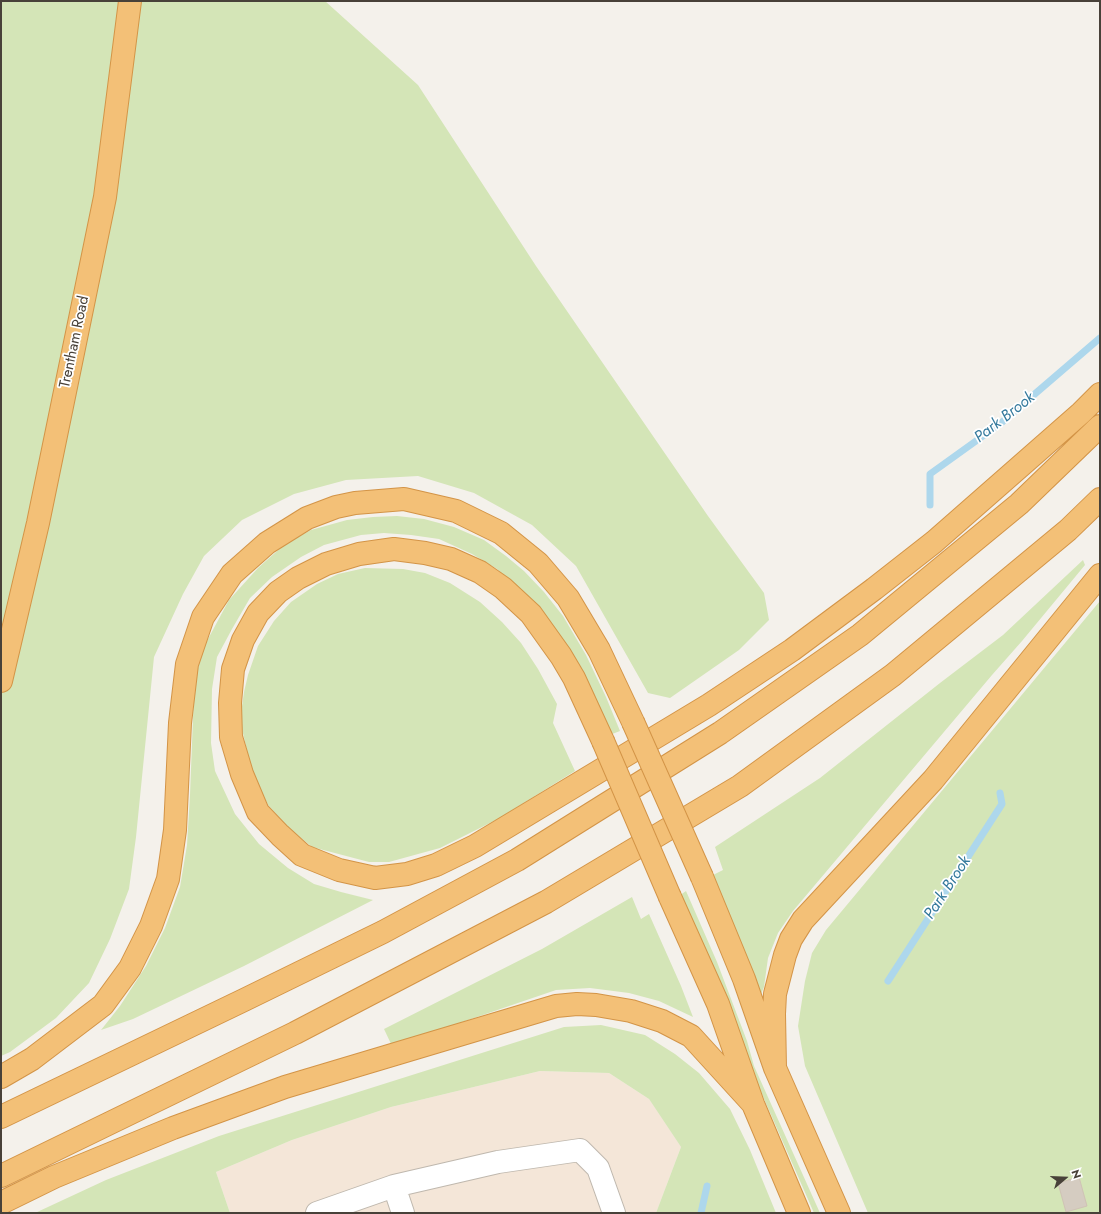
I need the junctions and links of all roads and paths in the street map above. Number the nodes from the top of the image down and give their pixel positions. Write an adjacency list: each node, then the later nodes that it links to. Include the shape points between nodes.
1 (130, 1): 6 (highway, Trentham Road, via 105,197 38,523)
2 (1100, 394): 9 (highway, bridge, via 934,542 792,650 709,705 475,846 436,865 407,874 375,878 339,870 302,855 258,812 242,774 231,737 233,668 243,640 258,613 278,592 298,578 326,564 359,554 394,549 451,559 480,572 503,588 531,614 574,678 603,741 670,897 718,1004)
3 (1100, 426): 10 (highway, via 1019,504 860,634 720,733 530,852 383,932)
4 (1100, 499): 11 (highway, via 1068,530 893,675 740,786 546,902 295,1033)
5 (1100, 574): 7 (highway, via 933,780 803,920 791,939 775,994)
6 (1, 681)
7 (775, 1068): 8 (highway, bridge, via 744,979 702,877 599,650 568,598 538,563 501,533 456,511 404,499 356,503 336,507 307,518 267,543 232,574 203,617 187,664 180,723 175,830 168,879 151,926 130,968 103,1005 32,1059); 18 (highway)
8 (1, 1077)
9 (753, 1104): 13 (highway, via 691,1036 662,1021 631,1011 596,1005 556,1006 285,1087 173,1128 54,1177); 17 (highway)
10 (1, 1117)
11 (1, 1176)
12 (394, 1186): 14 (lane); 15 (lane); 16 (lane, via 498,1162 580,1150 598,1168)
13 (1, 1203)
14 (317, 1213)
15 (403, 1213)
16 (614, 1213)
17 (799, 1213)
18 (839, 1213)

